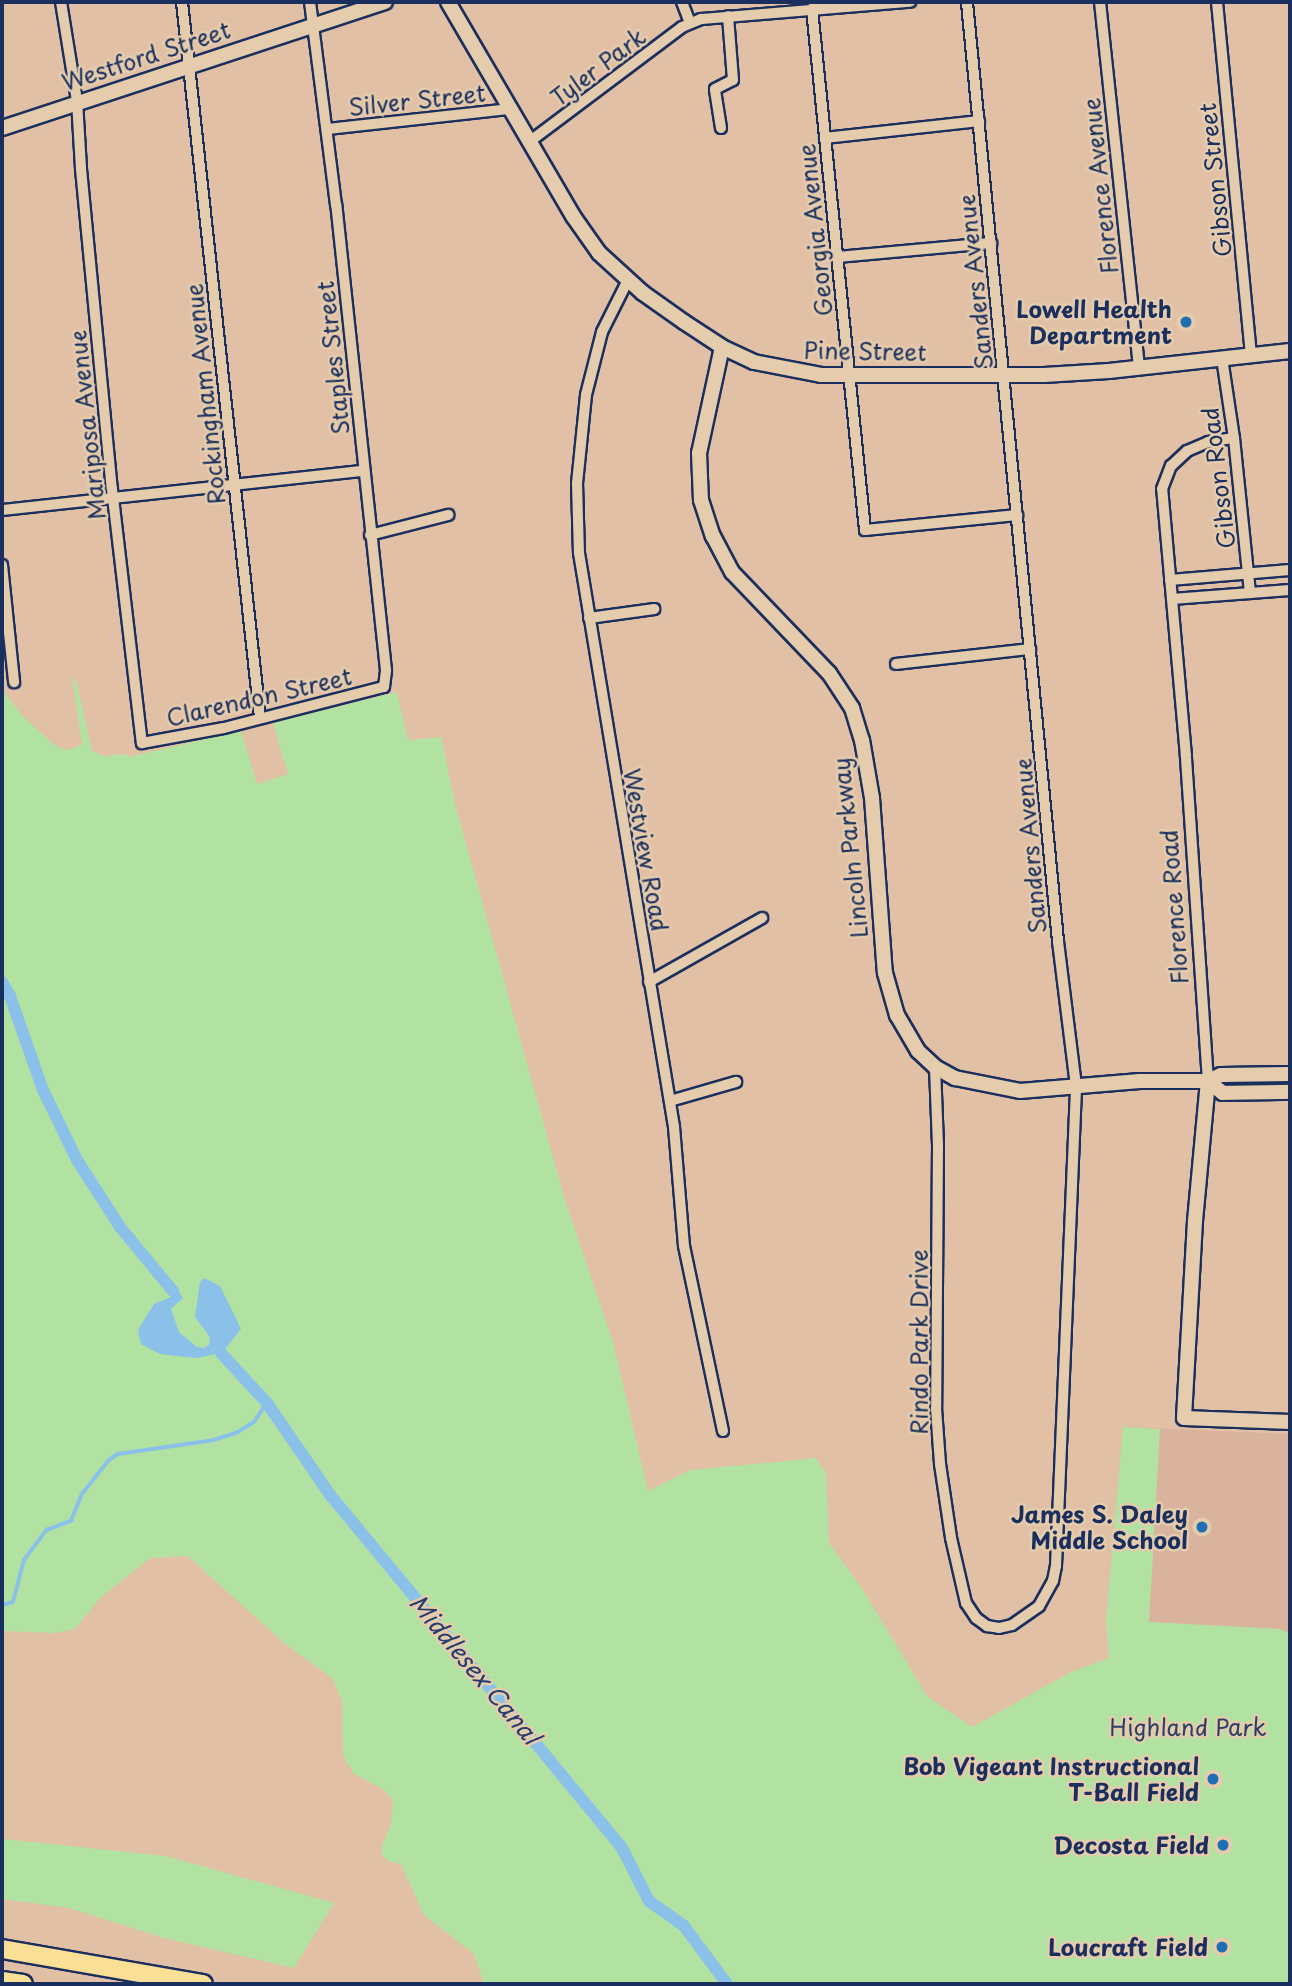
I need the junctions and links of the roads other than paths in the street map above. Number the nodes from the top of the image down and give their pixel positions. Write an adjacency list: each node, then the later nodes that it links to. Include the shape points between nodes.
1 (61, 2): 17 (street, Mariposa Avenue)
2 (182, 2): 16 (street, Rockingham Avenue)
3 (310, 2): 15 (street, Staples Street)
4 (385, 2): 15 (street, Westford Street)
5 (448, 2): 18 (street, Pine Street)
6 (682, 2): 14 (street)
7 (829, 2): 12 (street, Tyler Park)
8 (910, 2): 12 (street, Tyler Park)
9 (967, 2): 19 (street, Sanders Avenue)
10 (1100, 2): 32 (street, Florence Avenue)
11 (1217, 2): 30 (street, Gibson Street)
12 (812, 9): 13 (street, Tyler Park); 23 (street, Georgia Avenue)
13 (728, 16): 14 (street, Tyler Park); 21 (street, via 733,80 715,89)
14 (690, 23): 24 (street, Tyler Park)
15 (314, 25): 16 (street, Westford Street); 22 (street, Staples Street)
16 (189, 66): 17 (street, Westford Street); 37 (street, Rockingham Avenue)
17 (77, 101): 20 (street, Westford Street); 38 (street, Mariposa Avenue)
18 (510, 108): 22 (street, Silver Street); 24 (street, Pine Street)
19 (979, 121): 23 (street); 25 (street, Sanders Avenue)
20 (2, 128)
21 (721, 128)
22 (328, 129): 36 (street, Staples Street)
23 (825, 138): 26 (street, Georgia Avenue)
24 (529, 142): 27 (street, Pine Street, via 588,239)
25 (991, 243): 26 (street); 33 (street, Sanders Avenue)
26 (837, 257): 34 (street, Georgia Avenue)
27 (628, 279): 28 (street, Pine Street); 51 (street, Westview Road, via 602,332 581,425 579,553)
28 (722, 347): 34 (street, Pine Street, via 792,372); 60 (street, Lincoln Parkway, via 699,453 698,484 706,516 732,572 830,673 852,708 872,797 888,987 903,1029)
29 (1290, 351): 30 (street, Pine Street)
30 (1251, 355): 31 (street, Pine Street)
31 (1222, 358): 32 (street, Pine Street); 35 (street, Gibson Road)
32 (1139, 367): 33 (street, Pine Street)
33 (1003, 375): 34 (street, Pine Street); 41 (street, Sanders Avenue)
34 (849, 376): 41 (street, Georgia Avenue, via 865,530)
35 (1234, 438): 45 (street, Gibson Road); 46 (street, Florence Road, via 1187,451 1164,477 1161,502)
36 (363, 471): 37 (street); 42 (street, Staples Street)
37 (234, 486): 38 (street); 56 (street, Rockingham Avenue)
38 (113, 500): 39 (street); 57 (street, Mariposa Avenue)
39 (2, 510)
40 (448, 515): 42 (street)
41 (1017, 515): 52 (street, Sanders Avenue)
42 (370, 535): 55 (street, Staples Street, via 386,670)
43 (2, 565): 54 (street)
44 (1290, 570): 45 (street)
45 (1248, 574): 46 (street); 48 (street, Gibson Road)
46 (1170, 580): 49 (street, Florence Road)
47 (1290, 590): 48 (street)
48 (1250, 593): 49 (street)
49 (1172, 599): 62 (street, Florence Road)
50 (654, 609): 51 (street)
51 (589, 618): 59 (street, Westview Road)
52 (1030, 649): 53 (street); 64 (street, Sanders Avenue)
53 (896, 664)
54 (14, 682)
55 (384, 687): 56 (street, Clarendon Street)
56 (260, 718): 57 (street, Clarendon Street)
57 (142, 744)
58 (762, 918): 59 (street)
59 (649, 982): 66 (street, Westview Road)
60 (935, 1067): 64 (street, Lincoln Parkway, via 964,1082 992,1088 1029,1091); 69 (street, Rindo Park Drive, via 937,1433 955,1560)
61 (1290, 1074): 62 (street, Lincoln Parkway, via 1222,1074)
62 (1208, 1081): 64 (street, Lincoln Parkway); 65 (street, Lincoln Parkway, via 1223,1093); 67 (street, Florence Road, via 1184,1418)
63 (736, 1082): 66 (street)
64 (1076, 1086): 69 (street, Sanders Avenue, via 1053,1581 1038,1606 1012,1625 987,1626)
65 (1290, 1092)
66 (670, 1101): 68 (street, Westview Road, via 684,1247)
67 (1290, 1422)
68 (723, 1431)
69 (972, 1612)
70 (2, 1948): 73 (highway)
71 (2, 1981): 72 (highway)
72 (23, 1984)
73 (203, 1984)

